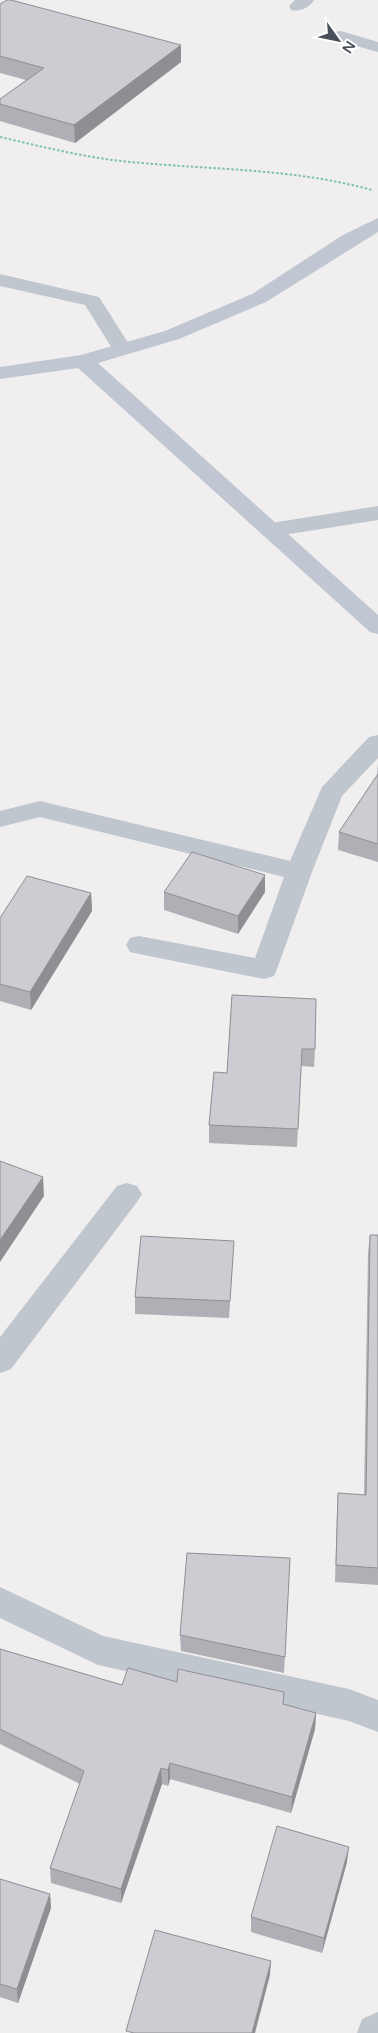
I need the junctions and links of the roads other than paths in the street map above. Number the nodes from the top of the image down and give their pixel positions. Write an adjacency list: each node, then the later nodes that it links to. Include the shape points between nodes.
1 (341, 36): 2 (street)
2 (378, 47)
3 (378, 224): 5 (street, via 259,298 172,335)
4 (0, 280): 5 (street, via 92,300)
5 (122, 350): 6 (street)
6 (83, 361): 7 (street); 9 (street)
7 (0, 373)
8 (378, 514): 9 (street)
9 (271, 530): 10 (street)
10 (378, 628)
11 (378, 743): 13 (street, via 331,794)
12 (0, 819): 13 (street, via 40,809)
13 (299, 872): 14 (street, via 264,969)
14 (139, 945)
15 (127, 1194): 16 (street)
16 (0, 1360)
17 (0, 1602): 18 (street, via 98,1650 349,1706)
18 (378, 1716)

